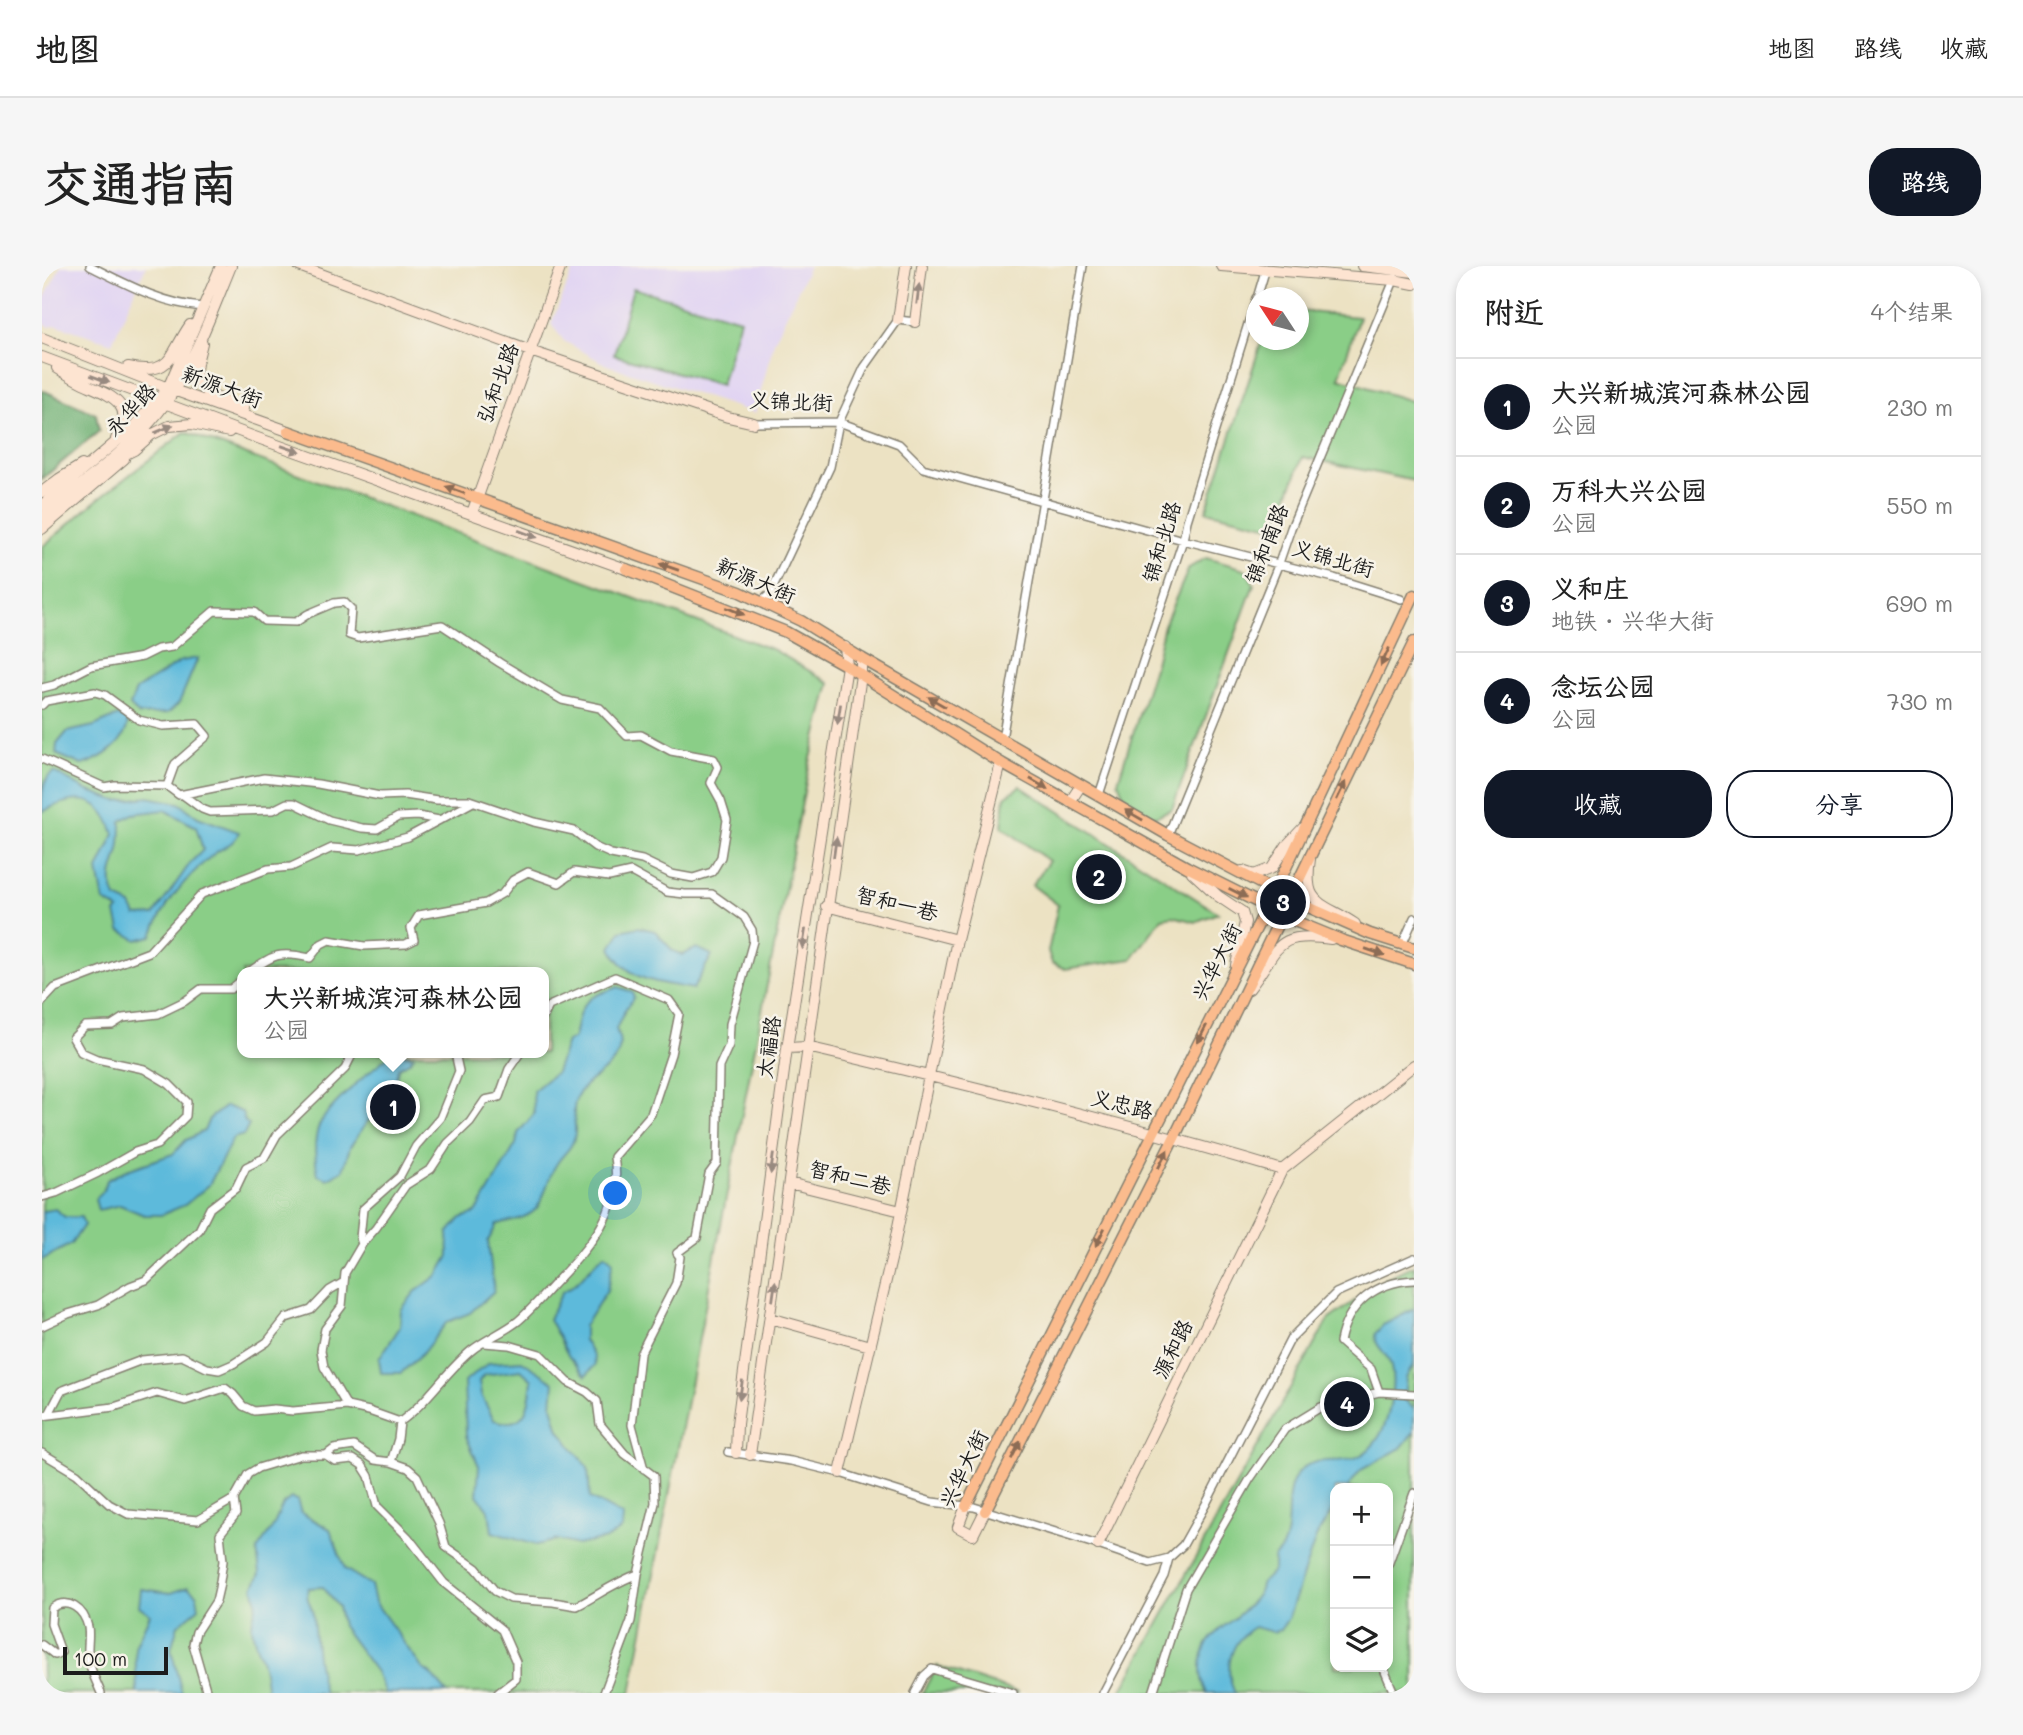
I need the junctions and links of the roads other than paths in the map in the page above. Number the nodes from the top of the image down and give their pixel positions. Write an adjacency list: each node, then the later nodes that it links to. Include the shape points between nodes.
1 (90, 266): 17 (street, via 180,305)
2 (221, 266): 17 (main road, 永华路)
3 (231, 266): 20 (main road, 永华路)
4 (299, 266): 23 (main road, 义锦北街)
5 (561, 266): 23 (main road, 弘和北路)
6 (906, 266): 18 (main road)
7 (922, 266): 19 (main road, one-way to 7)
8 (1083, 266): 37 (street)
9 (1221, 266): 11 (main road)
10 (1363, 266): 12 (main road)
11 (1266, 268): 14 (main road); 16 (street, 锦和北路)
12 (1398, 268): 13 (main road); 14 (street, 锦和南路)
13 (1414, 272)
14 (1394, 280): 15 (main road); 43 (street, 锦和南路)
15 (1414, 284)
16 (1260, 287)
17 (203, 307): 25 (main road, via 161,368 143,370); 26 (main road, 永华路)
18 (898, 320): 19 (street); 28 (street, via 864,368)
19 (915, 322)
20 (206, 326): 26 (main road, 永华路); 30 (main road, via 195,370 200,385)
21 (1246, 330): 42 (street, 锦和北路)
22 (42, 338): 25 (main road, 新源大街)
23 (530, 351): 29 (main road, 义锦北街); 36 (main road, 弘和北路)
24 (42, 357): 27 (main road, 新源大街, one-way to 27); 33 (main road, via 120,403 124,420)
25 (102, 362): 26 (main road, 新源大街)
26 (172, 389): 27 (main road, 永华路); 30 (main road, 新源大街)
27 (162, 402): 31 (main road, 新源大街); 33 (main road, 永华路); 34 (main road, 永华路)
28 (839, 422): 29 (street, 义锦北街); 37 (street, 义锦北街, via 899,444 923,468); 47 (street, via 830,467 770,594)
29 (754, 423)
30 (288, 430): 36 (main road, 新源大街, one-way to 30)
31 (252, 436): 32 (main road, one-way to 31, via 160,429 180,424); 39 (main road, 新源大街, one-way to 39)
32 (134, 450): 34 (main road); 41 (main road)
33 (106, 451): 35 (main road); 38 (main road, 永华路)
34 (106, 464): 40 (main road, 永华路)
35 (42, 492)
36 (476, 498): 39 (main road, 弘和北路); 47 (main road, 新源大街, one-way to 36)
37 (1044, 503): 42 (street, 义锦北街); 55 (street)
38 (42, 505)
39 (471, 513): 44 (main road, 新源大街, one-way to 44)
40 (42, 517)
41 (42, 529)
42 (1183, 540): 43 (street, 义锦北街); 61 (street, 锦和北路)
43 (1279, 563): 46 (street, 义锦北街); 66 (street, 锦和南路)
44 (626, 569): 51 (main road, one-way to 51, via 786,632)
45 (1414, 595): 65 (main road, 兴华大街, one-way to 65)
46 (1401, 599)
47 (761, 602): 49 (main road, 新源大街)
48 (1414, 642): 67 (main road, 兴华大街, one-way to 48)
49 (845, 647): 50 (main road, 新源大街); 51 (main road, 太福路)
50 (861, 658): 52 (main road, 太福路); 55 (main road, 新源大街, one-way to 50)
51 (847, 666): 52 (main road); 89 (main road, 太福路, one-way to 89)
52 (861, 675): 57 (main road); 72 (main road, 太福路, one-way to 52)
53 (42, 688): 62 (street, via 91,666 172,647 214,611 254,612 264,621 296,622 344,602 351,609 349,635 358,638 442,625 562,700 600,708 626,736 642,735 671,751 713,759 718,767 711,783 727,820 721,857 712,872 693,878 595,847 574,831)
54 (42, 705): 59 (street, via 95,692 139,720 163,726 197,724 207,736 176,764)
55 (1002, 739): 58 (main road, 新源大街)
56 (42, 760): 59 (street, via 104,787)
57 (1001, 763): 63 (main road, one-way to 63); 77 (main road)
58 (1081, 785): 61 (main road, 新源大街); 63 (main road)
59 (167, 786): 60 (street)
60 (183, 794): 62 (street, via 264,778 380,796); 64 (street, via 210,812 273,810 293,803 362,828 377,829 398,817)
61 (1099, 794): 66 (main road, 新源大街, one-way to 61)
62 (473, 802): 64 (street)
63 (1070, 802): 69 (main road)
64 (440, 820): 86 (street, via 408,837 359,850 332,848 291,867 268,869 202,894 149,952 55,988)
65 (1308, 822): 68 (main road, via 1264,873 1254,875); 70 (main road, 兴华大街)
66 (1168, 835): 68 (main road, 新源大街)
67 (1311, 853): 71 (main road, 兴华大街); 76 (main road, via 1308,878 1315,901)
68 (1218, 861): 70 (main road, 新源大街)
69 (1187, 867): 73 (main road, one-way to 73); 83 (main road, via 1242,912 1245,922)
70 (1275, 891): 71 (main road, 新源大街); 73 (main road, 兴华大街)
71 (1290, 899): 74 (main road, 兴华大街); 76 (main road, 新源大街)
72 (826, 906): 77 (main road, 智和一巷); 88 (main road, 太福路)
73 (1266, 907): 74 (main road); 83 (main road, 兴华大街)
74 (1282, 915): 78 (main road); 85 (main road, 兴华大街)
75 (1414, 918): 79 (street)
76 (1370, 934): 79 (main road, 新源大街)
77 (957, 940): 94 (main road)
78 (1341, 940): 81 (main road, one-way to 81); 85 (main road, via 1287,939)
79 (1402, 945): 80 (main road, 新源大街)
80 (1414, 948)
81 (1414, 964)
82 (257, 967): 119 (street, via 276,955 310,958 329,940 364,946 406,944 414,940 411,928 419,915 486,903 528,872 559,883 574,872 609,877 631,872 667,892 712,894 744,917 753,942 730,1024 729,1045 719,1067 717,1163 709,1174 697,1238 677,1253 676,1283 640,1354 632,1425)
83 (1236, 967): 95 (main road, 兴华大街, one-way to 95)
84 (237, 984): 99 (street, via 231,989 201,989 158,1014 85,1026 73,1038 81,1052 144,1069 169,1084 187,1101 186,1116 157,1145)
85 (1242, 998): 96 (main road, 兴华大街)
86 (42, 1002)
87 (549, 1006): 107 (street, via 615,977 669,1000 679,1014 650,1114 614,1157 617,1187 602,1228 518,1321)
88 (807, 1047): 89 (main road, 义忠路); 94 (main road, 义忠路); 98 (main road, 太福路)
89 (788, 1048): 115 (main road, 太福路, one-way to 115)
90 (350, 1058): 106 (street, via 345,1069 277,1135 264,1158 246,1167 236,1188 210,1208 199,1230 146,1280 98,1306)
91 (456, 1058): 101 (street, via 459,1071 440,1118 416,1146 400,1176 363,1209)
92 (517, 1058): 101 (street, via 499,1097 485,1100 431,1169 406,1185)
93 (1414, 1065): 97 (main road)
94 (929, 1075): 95 (main road, 义忠路); 100 (main road)
95 (1153, 1133): 96 (main road, 义忠路); 123 (main road, 兴华大街, one-way to 123)
96 (1174, 1138): 97 (main road, 义忠路); 124 (main road, 兴华大街, one-way to 96)
97 (1282, 1170): 125 (main road, 源和路)
98 (789, 1183): 100 (main road, 智和二巷); 105 (main road, 太福路, one-way to 98)
99 (42, 1198)
100 (901, 1211): 108 (main road)
101 (362, 1244): 104 (street)
102 (1414, 1258): 127 (street, via 1336,1293 1292,1338 1183,1545)
103 (1414, 1280): 109 (street, via 1379,1288 1352,1309 1343,1326 1340,1342 1371,1369)
104 (344, 1282): 111 (street, via 342,1306 325,1329 321,1350 324,1367); 112 (street, via 311,1310 286,1318 267,1342 233,1364 219,1370 182,1356 142,1360 61,1391)
105 (770, 1318): 108 (main road); 117 (main road, 太福路)
106 (42, 1326)
107 (484, 1343): 113 (street); 119 (street, via 540,1354 568,1382 597,1401 600,1424 625,1454)
108 (870, 1346): 120 (main road)
109 (1380, 1392): 110 (street); 138 (street, via 1321,1407 1285,1430 1250,1479 1186,1589)
110 (1414, 1394)
111 (347, 1406): 112 (street, via 254,1411 225,1388 186,1401 157,1392 114,1407); 113 (street)
112 (45, 1415)
113 (400, 1422): 118 (street)
114 (42, 1453): 122 (street, via 128,1514 198,1520)
115 (732, 1453): 117 (street)
116 (326, 1455): 118 (street, via 354,1446 375,1460); 122 (street, via 301,1455 258,1468 248,1474); 133 (street, via 362,1465 377,1506 444,1583 502,1630 516,1662 516,1679)
117 (750, 1455): 120 (street)
118 (391, 1462): 128 (street, via 416,1476 446,1547 476,1568 495,1591 511,1599 577,1606)
119 (645, 1469): 128 (street, via 654,1476 655,1503)
120 (840, 1473): 123 (street, via 932,1502)
121 (1414, 1493): 126 (street)
122 (234, 1499): 132 (street, via 236,1514 220,1534 223,1561 216,1601 193,1644)
123 (966, 1506): 124 (street); 124 (main road, 兴华大街, via 958,1527 974,1535)
124 (985, 1511): 125 (street)
125 (1098, 1545): 127 (street, via 1150,1563)
126 (1393, 1551)
127 (1169, 1558): 137 (street)
128 (638, 1574): 134 (street, via 631,1621)
129 (42, 1645): 131 (street, via 55,1655 61,1652 51,1624 52,1608 70,1603 80,1610 88,1626 89,1661)
130 (1385, 1672): 139 (street)
131 (102, 1693)
132 (207, 1693)
133 (498, 1693)
134 (604, 1693)
135 (915, 1693): 136 (street, via 932,1669)
136 (1013, 1693)
137 (1103, 1693)
138 (1153, 1693)
139 (1394, 1693)

